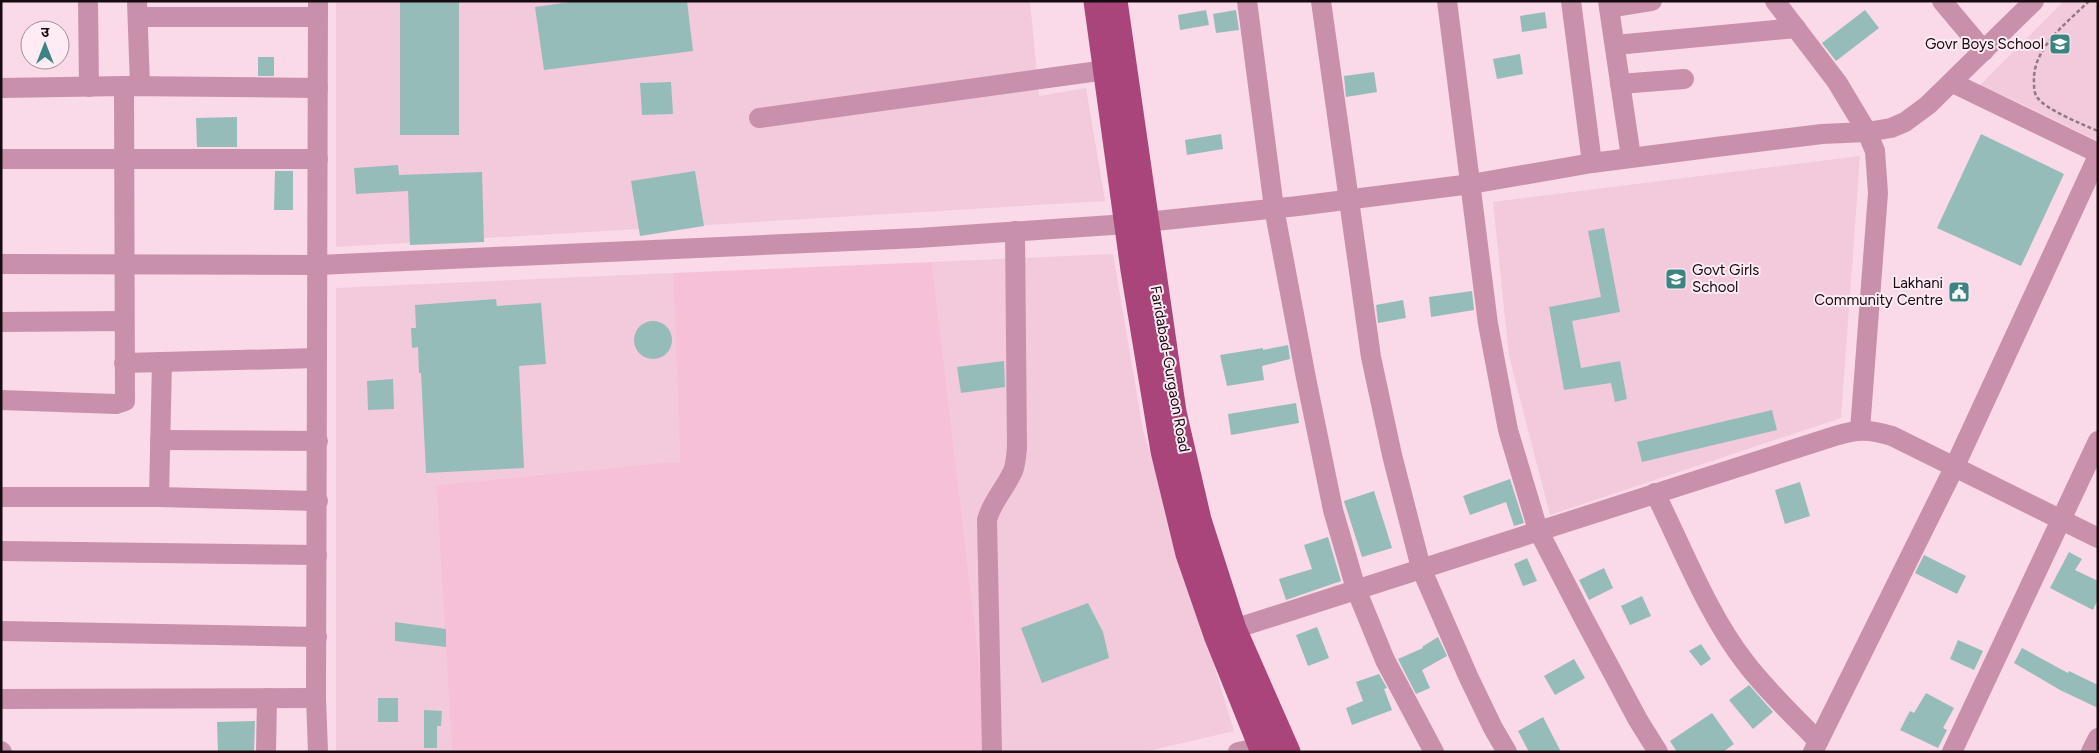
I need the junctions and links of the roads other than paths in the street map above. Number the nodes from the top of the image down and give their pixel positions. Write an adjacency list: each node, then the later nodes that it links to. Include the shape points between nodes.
1 (88, 1): 23 (street)
2 (1096, 1): 18 (main road, Faridabad-Gurgaon Road)
3 (1115, 1): 38 (main road, Faridabad-Gurgaon Road)
4 (1247, 1): 37 (street)
5 (1321, 1): 36 (street)
6 (1448, 1): 35 (street)
7 (1572, 1): 34 (street)
8 (1652, 1): 12 (street)
9 (1775, 1): 15 (street)
10 (1942, 1): 17 (street)
11 (2034, 1): 17 (street)
12 (1609, 5): 16 (street)
13 (137, 9): 14 (street); 22 (street)
14 (318, 9): 25 (street)
15 (1796, 28): 16 (street); 27 (street, via 1837,82)
16 (1615, 45): 21 (street)
17 (1984, 51): 20 (street)
18 (1106, 70): 26 (street); 38 (main road, Faridabad-Gurgaon Road)
19 (1684, 79): 21 (street)
20 (1953, 83): 27 (street, via 1905,122); 28 (street)
21 (1620, 84): 30 (street)
22 (132, 86): 23 (street); 25 (street); 32 (street)
23 (89, 87): 24 (street)
24 (1, 88)
25 (318, 88): 33 (street)
26 (759, 118)
27 (1867, 132): 30 (street, via 1822,134); 49 (street, via 1877,163 1878,193)
28 (2098, 153)
29 (2098, 156): 53 (street)
30 (1631, 157): 34 (street)
31 (1, 160): 32 (street)
32 (125, 160): 33 (street); 42 (street)
33 (318, 160): 41 (street)
34 (1592, 163): 35 (street)
35 (1471, 184): 36 (street); 59 (street, via 1495,372 1508,430)
36 (1348, 199): 37 (street); 63 (street, via 1379,398)
37 (1274, 208): 38 (street); 64 (street, via 1326,477)
38 (1136, 223): 39 (street); 65 (main road, Faridabad-Gurgaon Road, via 1198,520); 73 (main road, Faridabad-Gurgaon Road, via 1163,451 1188,554 1216,635)
39 (1015, 231): 41 (street); 76 (street, via 1017,448 1014,469 995,499 987,520)
40 (1, 264): 42 (street)
41 (318, 265): 42 (street); 45 (street)
42 (125, 266): 43 (street)
43 (124, 321): 44 (street); 47 (street)
44 (1, 322)
45 (317, 358): 46 (street); 51 (street)
46 (162, 362): 47 (street); 50 (street)
47 (124, 363): 48 (street, via 125,401 122,403)
48 (1, 400)
49 (1860, 430): 53 (street, via 1892,436); 54 (street)
50 (160, 440): 51 (street); 56 (street)
51 (318, 441): 57 (street)
52 (2098, 441): 58 (street)
53 (1954, 468): 58 (street); 72 (street)
54 (1655, 493): 59 (street); 72 (street, via 1708,602 1744,662)
55 (1, 497): 56 (street)
56 (159, 497): 57 (street)
57 (318, 501): 62 (street)
58 (2060, 520): 60 (street); 80 (street)
59 (1538, 530): 63 (street); 79 (street, via 1588,628)
60 (2098, 538)
61 (1, 551): 62 (street)
62 (317, 555): 67 (street)
63 (1421, 568): 64 (street); 78 (street, via 1468,676)
64 (1356, 589): 65 (street); 77 (street, via 1385,660)
65 (1234, 629): 73 (main road, Faridabad-Gurgaon Road)
66 (1, 631): 67 (street)
67 (317, 637): 69 (street)
68 (267, 698): 69 (street); 70 (street); 74 (street)
69 (316, 698): 75 (street)
70 (1, 699)
71 (2098, 738): 81 (street)
72 (1816, 746)
73 (1267, 749)
74 (266, 752)
75 (318, 752)
76 (992, 752)
77 (1434, 752)
78 (1507, 752)
79 (1658, 752)
80 (1952, 752)
81 (2091, 752)

